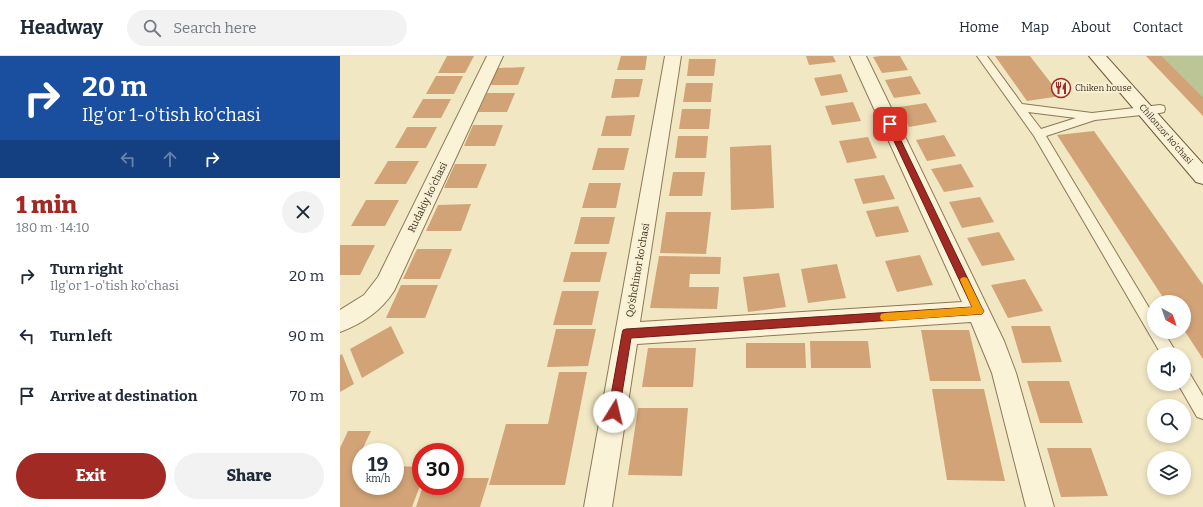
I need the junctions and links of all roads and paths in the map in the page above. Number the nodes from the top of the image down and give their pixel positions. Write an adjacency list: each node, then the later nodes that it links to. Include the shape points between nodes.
1 (495, 56): 15 (street, Rudakiy ko'chasi, via 386,284 371,304)
2 (673, 56): 16 (street, Qo'shchinor ko'chasi)
3 (858, 56): 13 (street)
4 (982, 56): 7 (lane)
5 (1097, 56): 8 (street, Chilonzor ko'chasi)
6 (1112, 56): 8 (street, Chilonzor ko'chasi)
7 (1020, 107): 9 (lane); 10 (lane)
8 (1153, 110): 9 (lane); 11 (street, Chilonzor ko'chasi); 12 (street, Chilonzor ko'chasi)
9 (1094, 116): 10 (lane)
10 (1038, 133): 14 (lane)
11 (1203, 157)
12 (1203, 177)
13 (979, 311): 16 (street); 20 (street, via 1004,373)
14 (1147, 317)
15 (340, 322)
16 (626, 334): 19 (street, Qo'shchinor ko'chasi)
17 (1191, 391): 18 (lane)
18 (1203, 411)
19 (598, 507)
20 (1040, 507)

